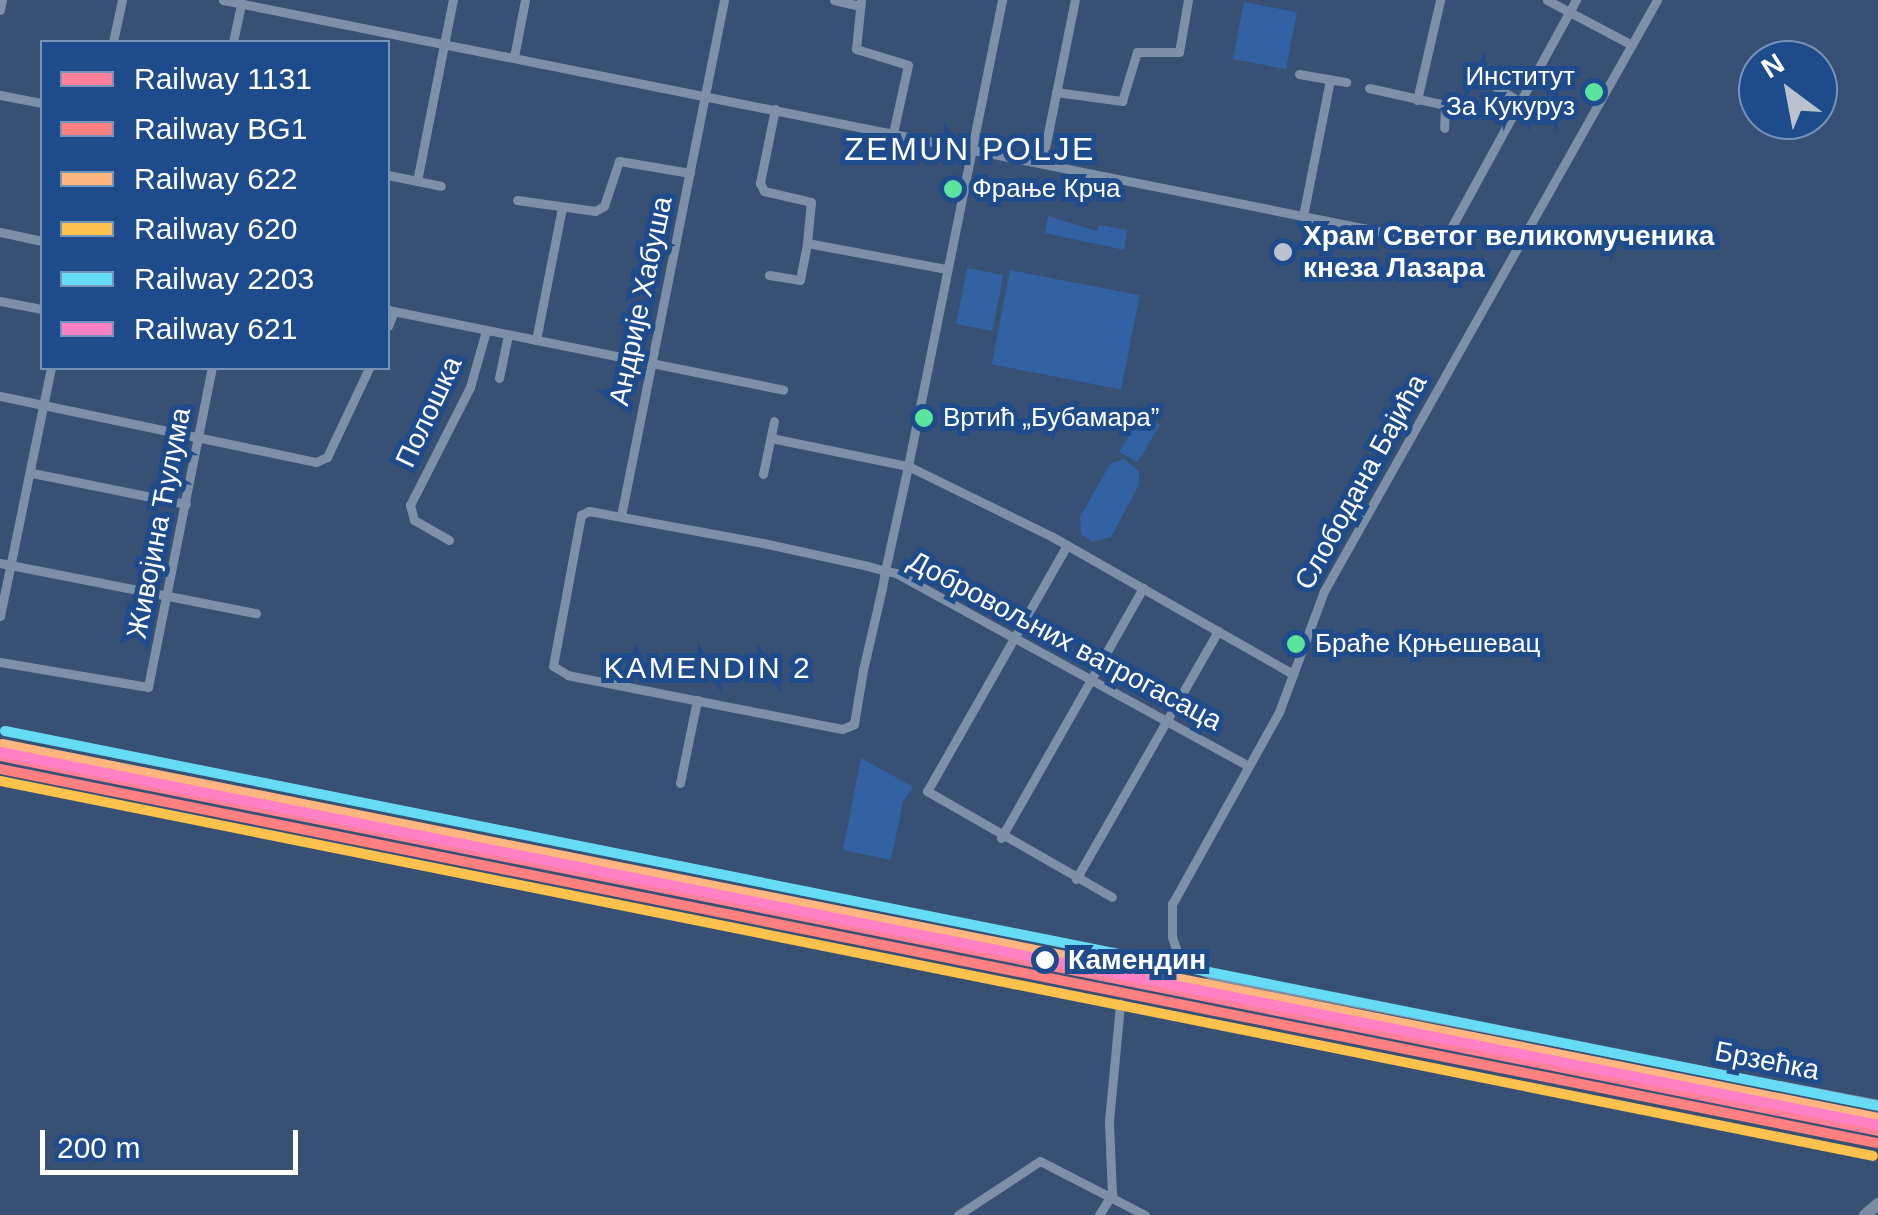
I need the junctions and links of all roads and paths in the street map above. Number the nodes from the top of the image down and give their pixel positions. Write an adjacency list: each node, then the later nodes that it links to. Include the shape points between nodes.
1 (2, 0): 17 (street)
2 (122, 0): 19 (street)
3 (224, 0): 15 (street)
4 (453, 0): 21 (street)
5 (525, 0): 23 (street)
6 (724, 0): 31 (street, Андрије Хабуша)
7 (834, 0): 16 (street)
8 (1002, 0): 38 (street)
9 (1074, 0): 29 (street)
10 (1188, 0): 29 (street, via 1179,52 1137,52 1122,101)
11 (1440, 0): 32 (street)
12 (1548, 0): 18 (street)
13 (1576, 0): 18 (street)
14 (1656, 0): 22 (street, Слободана Бајића)
15 (241, 3): 20 (street); 21 (street)
16 (860, 3): 37 (street, via 856,49 908,64)
17 (0, 10)
18 (1570, 12): 22 (street); 34 (street)
19 (114, 40)
20 (233, 40)
21 (445, 43): 23 (street); 42 (street)
22 (1632, 45): 87 (street, Слободана Бајића, via 1338,562)
23 (514, 57): 31 (street)
24 (1299, 74): 26 (street)
25 (1477, 75): 34 (street)
26 (1330, 80): 27 (street); 46 (street)
27 (1346, 82)
28 (1370, 88): 32 (street)
29 (1056, 92): 39 (street)
30 (0, 95): 33 (street)
31 (705, 96): 35 (street); 40 (street, Андрије Хабуша)
32 (1418, 100): 36 (street, via 1445,106)
33 (40, 103)
34 (1523, 104): 48 (street)
35 (775, 108): 37 (street); 51 (street, via 760,183 764,190 811,202)
36 (1444, 128)
37 (893, 133): 38 (street)
38 (972, 148): 39 (street); 52 (street)
39 (1042, 163): 46 (street)
40 (690, 173): 45 (street, via 619,161 602,208); 60 (street, Андрије Хабуша)
41 (390, 176): 42 (street)
42 (417, 181): 43 (street)
43 (441, 186)
44 (517, 200): 45 (street)
45 (562, 208): 59 (street)
46 (1303, 216): 49 (street)
47 (0, 232): 50 (street)
48 (1445, 239)
49 (1423, 240)
50 (40, 241)
51 (806, 243): 52 (street); 53 (street, via 800,280)
52 (946, 269): 71 (street)
53 (769, 275)
54 (0, 301): 55 (street)
55 (40, 309)
56 (391, 310): 57 (street)
57 (486, 330): 58 (street); 76 (street, Полошка, via 470,387 410,512)
58 (508, 335): 59 (street); 64 (street)
59 (536, 340): 60 (street)
60 (650, 364): 65 (street); 75 (street, Андрије Хабуша)
61 (51, 370): 67 (street)
62 (212, 370): 69 (street, Живојина Ћулума)
63 (368, 370): 69 (street, via 326,457 312,462)
64 (499, 378)
65 (783, 390)
66 (0, 396): 67 (street)
67 (44, 404): 69 (street); 72 (street)
68 (774, 422): 70 (street)
69 (200, 434): 74 (street, Живојина Ћулума)
70 (770, 438): 71 (street); 73 (street)
71 (908, 466): 77 (street); 79 (street)
72 (32, 474): 74 (street); 78 (street)
73 (763, 474)
74 (186, 504): 81 (street, Живојина Ћулума)
75 (621, 516): 79 (street, Добровољних ватрогасаца); 89 (street, via 580,514 552,660 562,674)
76 (449, 540)
77 (1066, 545): 80 (street); 85 (street)
78 (5, 564): 81 (street); 83 (street)
79 (885, 571): 85 (street, Добровољних ватрогасаца); 89 (street, via 851,727)
80 (1143, 588): 84 (street); 88 (street)
81 (168, 594): 82 (street); 86 (street, Живојина Ћулума, via 148,687)
82 (256, 614)
83 (0, 616)
84 (1218, 630): 87 (street); 90 (street)
85 (1015, 634): 88 (street, Добровољних ватрогасаца); 93 (street, via 928,791)
86 (0, 662)
87 (1293, 674): 91 (street, Слободана Бајића)
88 (1092, 677): 90 (street, Добровољних ватрогасаца); 93 (street)
89 (698, 700): 92 (street)
90 (1167, 720): 91 (street, Добровољних ватрогасаца); 94 (street)
91 (1248, 766): 96 (street, Слободана Бајића, via 1172,904)
92 (680, 782)
93 (1001, 838): 94 (street)
94 (1076, 879): 95 (street)
95 (1112, 897)
96 (1180, 960): 98 (street, Брзећка, via 1211,974)
97 (1120, 1004): 99 (street, via 1110,1121)
98 (1878, 1104)
99 (1112, 1194): 101 (street, via 1040,1161); 102 (street); 103 (street)
100 (1878, 1204): 104 (street)
101 (958, 1215)
102 (1098, 1215)
103 (1145, 1215)
104 (1865, 1215)

